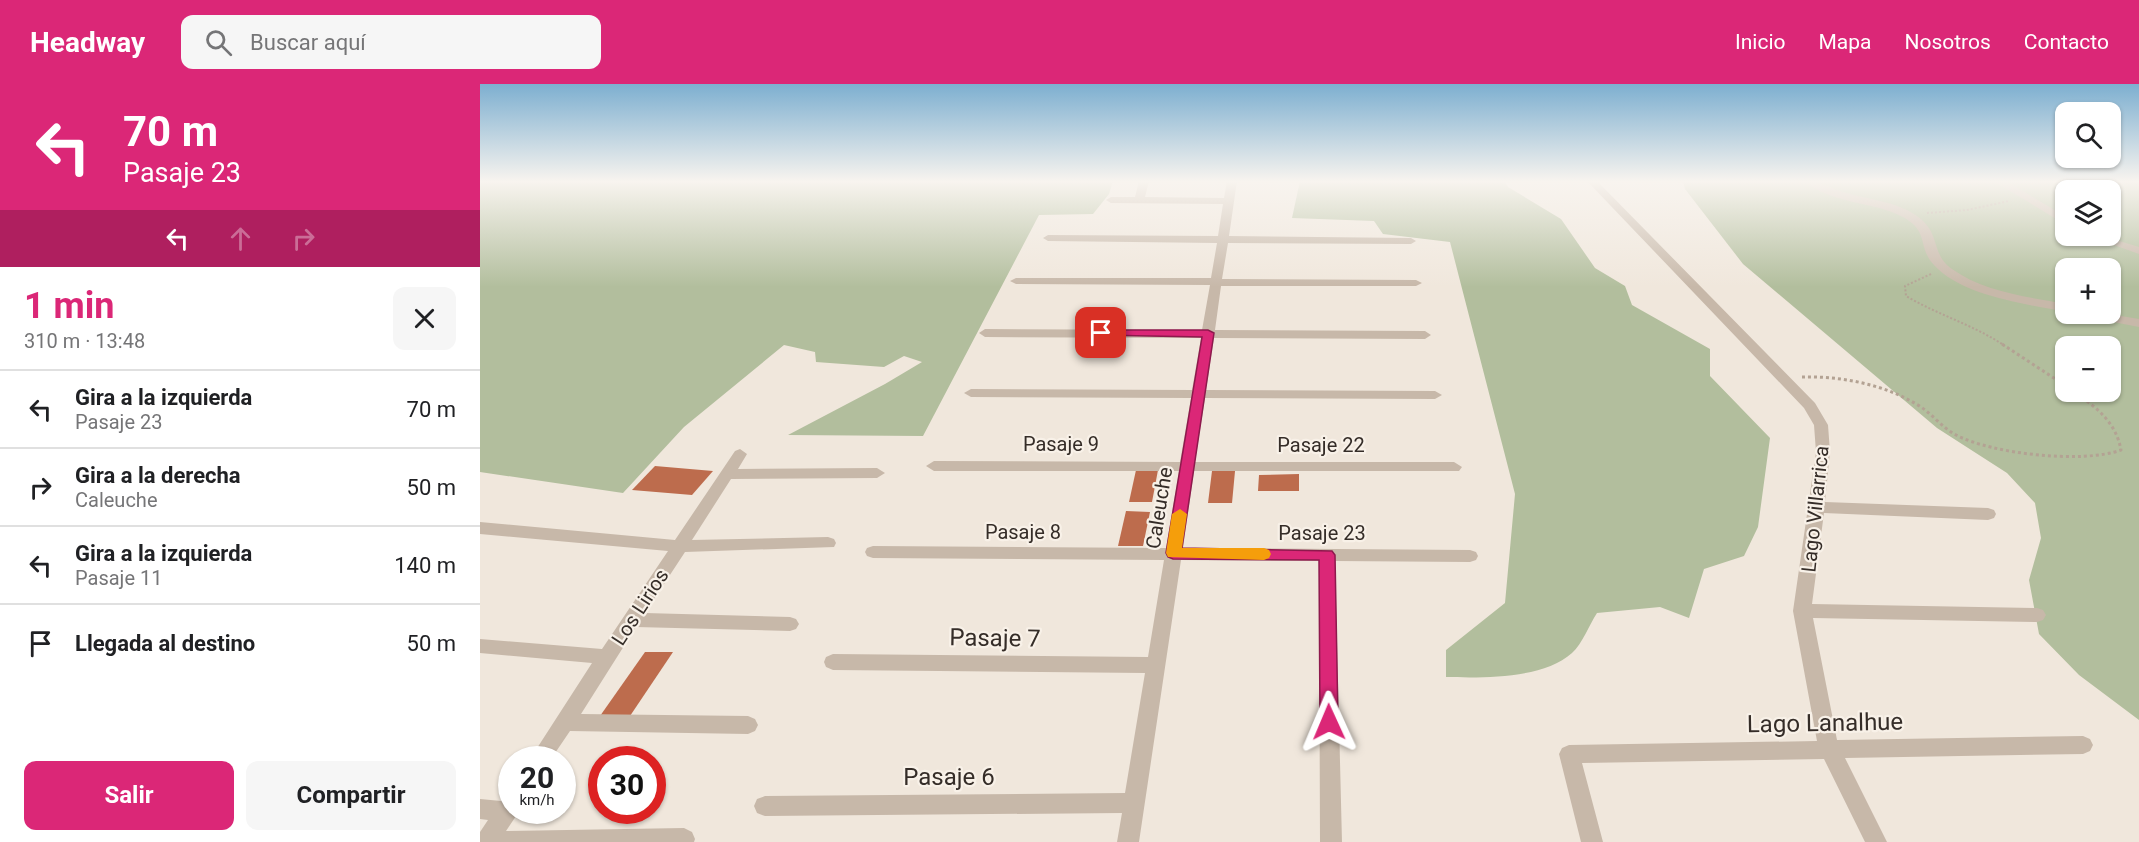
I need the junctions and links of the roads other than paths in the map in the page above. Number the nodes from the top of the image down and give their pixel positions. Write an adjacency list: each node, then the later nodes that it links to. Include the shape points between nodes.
1 (1227, 216): 5 (street, Caleuche)
2 (1626, 216): 27 (street, Lago Villarrica, via 1810,406 1821,425 1823,452)
3 (1908, 216): 12 (street, via 1926,229 1928,245 1938,263 1955,276 2003,295)
4 (1048, 238): 5 (street)
5 (1223, 238): 6 (street); 10 (street, Caleuche)
6 (1411, 241)
7 (2121, 245): 8 (street)
8 (2139, 251)
9 (1016, 281): 10 (street)
10 (1216, 282): 11 (street); 16 (street, Caleuche)
11 (1416, 283)
12 (2055, 306)
13 (2121, 319): 14 (street)
14 (2139, 323)
15 (985, 333): 16 (street)
16 (1208, 333): 17 (street); 19 (street, Caleuche)
17 (1425, 335)
18 (971, 393): 19 (street)
19 (1199, 393): 20 (street); 23 (street, Caleuche)
20 (1435, 394)
21 (740, 454): 26 (street, Los Lirios)
22 (934, 466): 23 (street, Pasaje 9)
23 (1187, 466): 24 (street, Pasaje 22); 33 (street, Caleuche)
24 (1454, 466)
25 (877, 473): 26 (street)
26 (727, 474): 31 (street, Los Lirios)
27 (1816, 507): 28 (street); 36 (street, Lago Villarrica)
28 (1988, 513)
29 (480, 528): 31 (street)
30 (828, 543): 31 (street)
31 (679, 546): 38 (street, Los Lirios)
32 (873, 552): 33 (street, Pasaje 8)
33 (1173, 553): 34 (street, Pasaje 23); 43 (street, Caleuche)
34 (1327, 555): 35 (street, Pasaje 23); 58 (street)
35 (1470, 555)
36 (1802, 610): 37 (street); 48 (street, Lago Villarrica)
37 (2037, 615)
38 (631, 620): 39 (street); 41 (street, Los Lirios)
39 (790, 624)
40 (480, 646): 41 (street)
41 (607, 657): 44 (street, Los Lirios)
42 (833, 662): 43 (street, Pasaje 7)
43 (1156, 665): 49 (street, Caleuche)
44 (564, 722): 45 (street); 47 (street, Los Lirios)
45 (748, 725)
46 (2083, 745): 48 (street, Lago Lanalhue)
47 (548, 746)
48 (1829, 748): 59 (street, Lago Lanalhue, via 1569,754); 60 (street, Lago Villarrica)
49 (1134, 803): 50 (street, Pasaje 6); 57 (street, Caleuche)
50 (765, 806)
51 (498, 808): 52 (street)
52 (480, 809)
53 (498, 824): 55 (street)
54 (684, 839): 56 (street)
55 (486, 842)
56 (495, 842)
57 (1128, 842)
58 (1331, 842)
59 (1592, 842)
60 (1876, 842)

